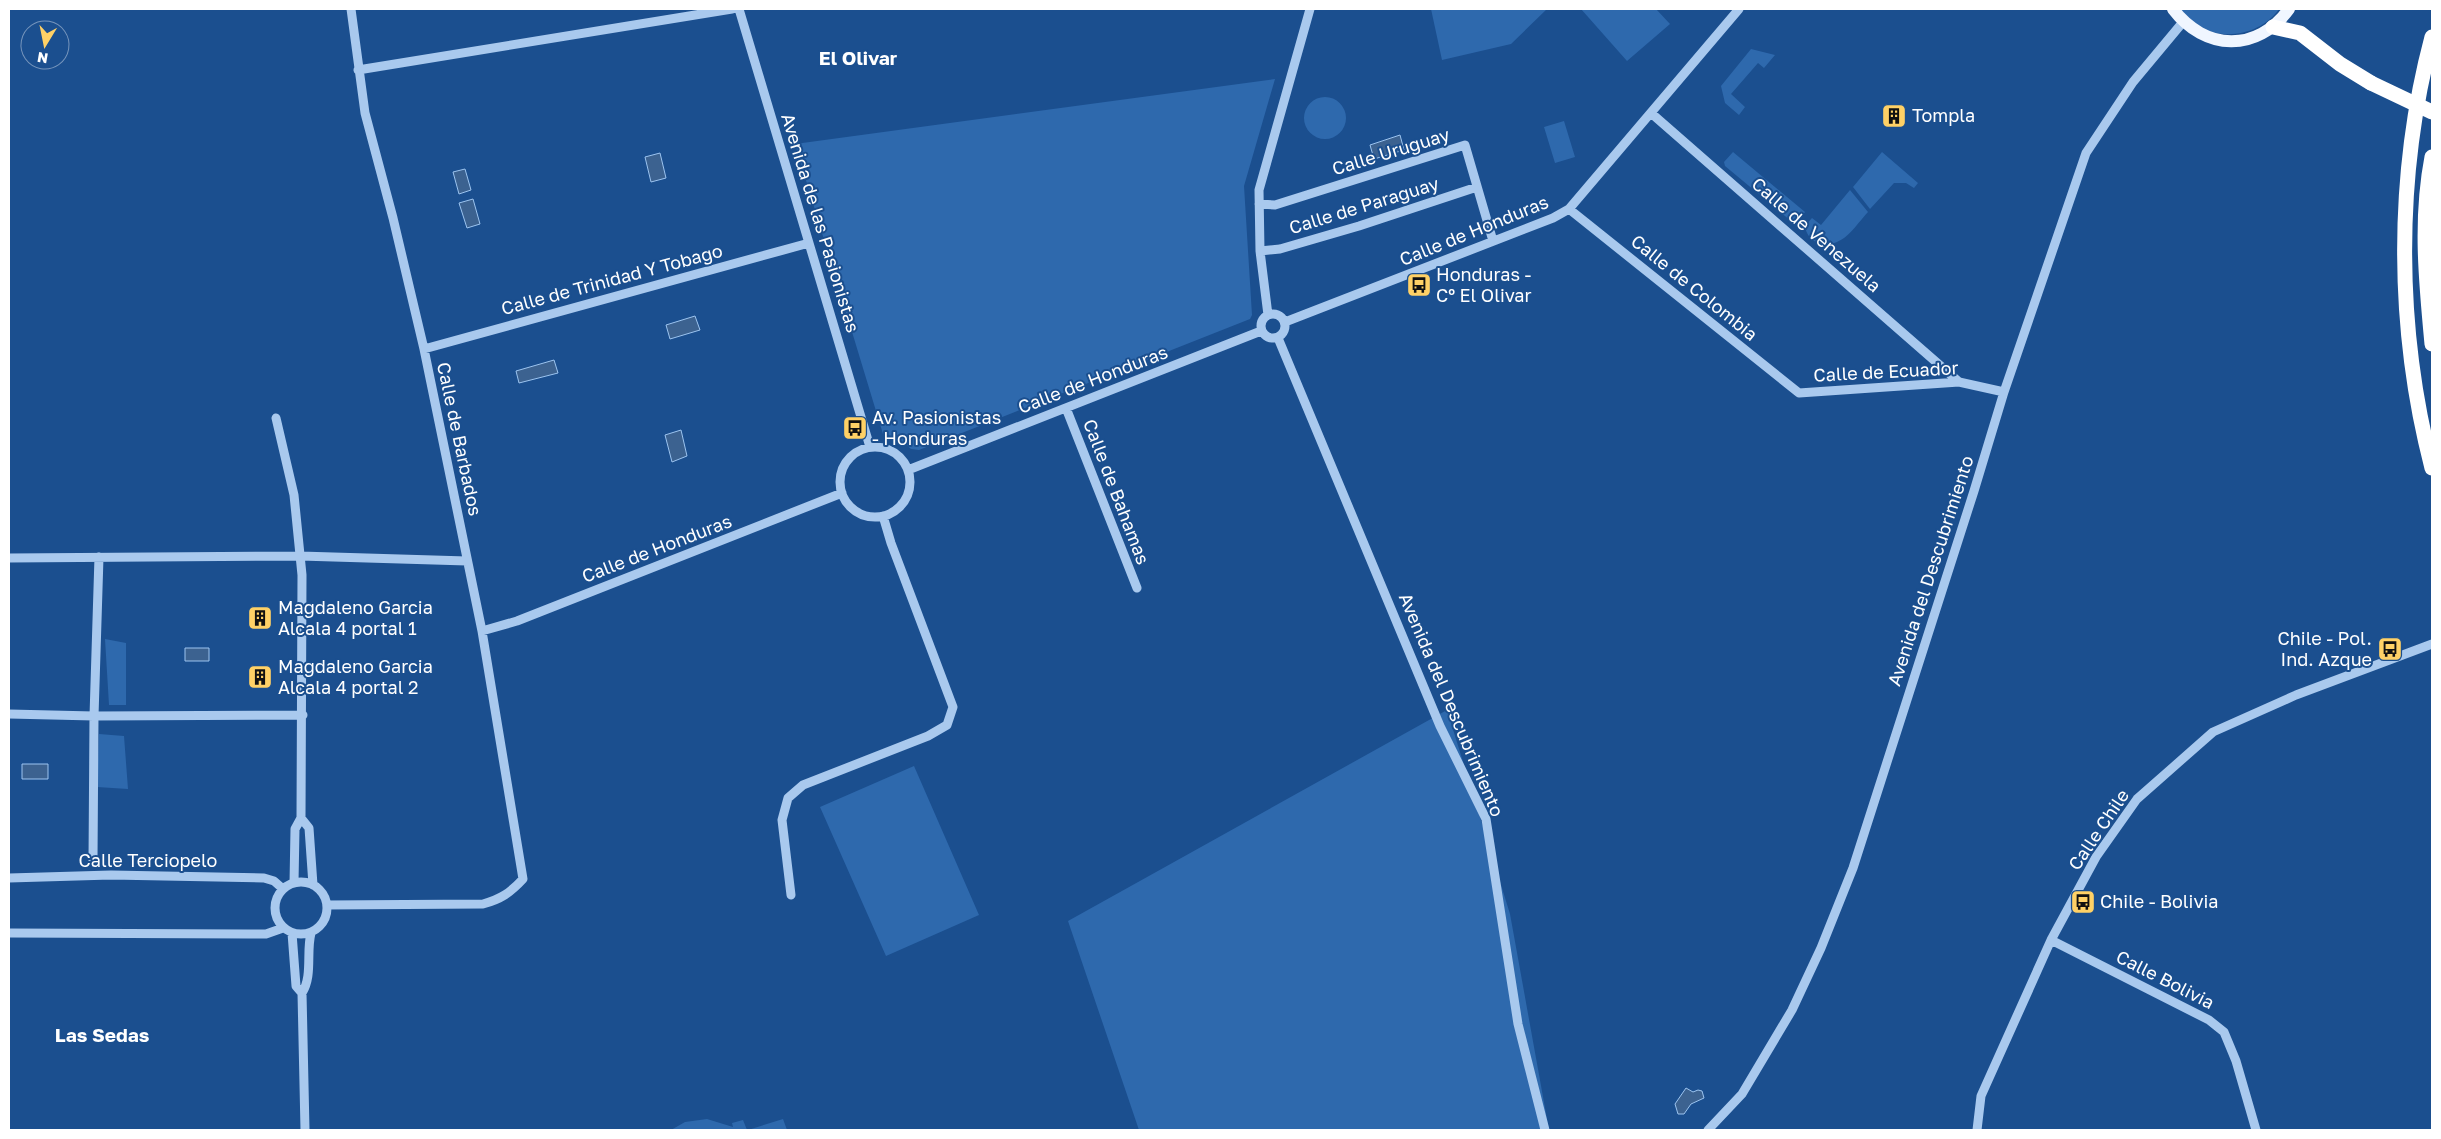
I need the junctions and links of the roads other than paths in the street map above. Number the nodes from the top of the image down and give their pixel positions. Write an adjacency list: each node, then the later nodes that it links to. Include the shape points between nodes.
1 (351, 9): 11 (street, Calle de Barbados)
2 (732, 9): 11 (street)
3 (739, 9): 19 (street, Avenida de las Pasionistas)
4 (1310, 9): 16 (street, via 1259,190)
5 (1739, 9): 13 (street, Calle de Honduras)
6 (2172, 9): 8 (main road)
7 (2290, 9): 9 (main road)
8 (2183, 22): 9 (main road, via 2200,34 2219,40 2240,41); 28 (street, Avenida del Descubrimiento, via 2133,82 2086,153)
9 (2273, 27): 12 (highway, bridge, via 2300,32 2340,64 2371,83)
10 (2432, 38): 33 (highway, via 2414,126 2407,191 2406,267 2410,349)
11 (358, 70): 26 (street, Calle de Barbados, via 365,112)
12 (2432, 112)
13 (1651, 113): 17 (street, Calle de Honduras); 27 (street, Calle de Venezuela)
14 (2432, 157): 25 (highway, via 2426,186 2424,268)
15 (1477, 187): 16 (street, Calle Uruguay, via 1465,146 1275,205); 18 (street, Calle Uruguay); 20 (street, Calle de Paraguay, via 1280,249)
16 (1259, 204): 20 (street)
17 (1569, 210): 18 (street, Calle de Honduras); 29 (street, Calle de Colombia)
18 (1493, 241): 22 (street, Calle de Honduras)
19 (810, 243): 26 (street, Calle de Trinidad Y Tobago); 32 (street, Avenida de las Pasionistas)
20 (1260, 251): 21 (street)
21 (1268, 315): 22 (street, via 1275,314); 23 (street, via 1260,325)
22 (1285, 322): 24 (street, via 1286,328)
23 (1261, 332): 24 (street, via 1265,337); 30 (street, Calle de Honduras)
24 (1278, 338): 62 (street, Avenida del Descubrimiento, via 1440,726 1486,819 1518,1024)
25 (2432, 344)
26 (424, 349): 40 (street, Calle de Barbados)
27 (1959, 382): 28 (street, Calle de Ecuador); 29 (street, Calle de Ecuador)
28 (2004, 392): 63 (street, Avenida del Descubrimiento, via 1853,868 1821,948 1792,1010 1742,1094)
29 (1799, 393)
30 (1066, 408): 34 (street, Calle de Honduras); 41 (street, Calle de Bahamas)
31 (276, 418): 37 (street, via 294,495)
32 (870, 447): 34 (street, via 882,447 893,452); 35 (street, via 845,463 840,478)
33 (2432, 468)
34 (908, 470): 36 (street, via 910,482 903,504)
35 (842, 493): 36 (street, via 846,502 862,515); 42 (street, Calle de Honduras, via 517,621)
36 (883, 516): 53 (street, via 953,707 947,725 928,736 803,785 788,798 782,820)
37 (300, 556): 38 (street); 40 (street); 45 (street)
38 (98, 557): 39 (street); 46 (street)
39 (9, 558)
40 (468, 561): 42 (street, Calle de Barbados)
41 (1136, 588)
42 (482, 631): 54 (street, Calle de Barbados, via 523,879 511,893 483,904)
43 (2432, 644): 59 (street, Calle Chile, via 2296,695 2213,732 2137,799 2096,858)
44 (9, 714): 46 (street)
45 (303, 715): 46 (street); 47 (street)
46 (94, 716): 48 (street)
47 (301, 818): 50 (street, via 295,829); 51 (street, via 310,828)
48 (93, 862)
49 (9, 878): 52 (street, Calle Terciopelo, via 111,875 264,878)
50 (294, 883): 51 (street); 52 (street)
51 (313, 885): 54 (street, via 323,893)
52 (283, 888): 55 (street, via 276,899 274,912)
53 (790, 895)
54 (327, 905): 58 (street, via 323,923)
55 (283, 928): 56 (street, via 257,934); 57 (street)
56 (9, 933)
57 (292, 933): 58 (street); 60 (street, via 296,986)
58 (311, 933): 60 (street, via 308,984)
59 (2051, 940): 64 (street, Calle Chile, via 1981,1096); 65 (street, Calle Bolivia, via 2209,1020 2224,1032)
60 (302, 993): 61 (street)
61 (305, 1130)
62 (1545, 1130)
63 (1708, 1130)
64 (1977, 1130)
65 (2256, 1130)

